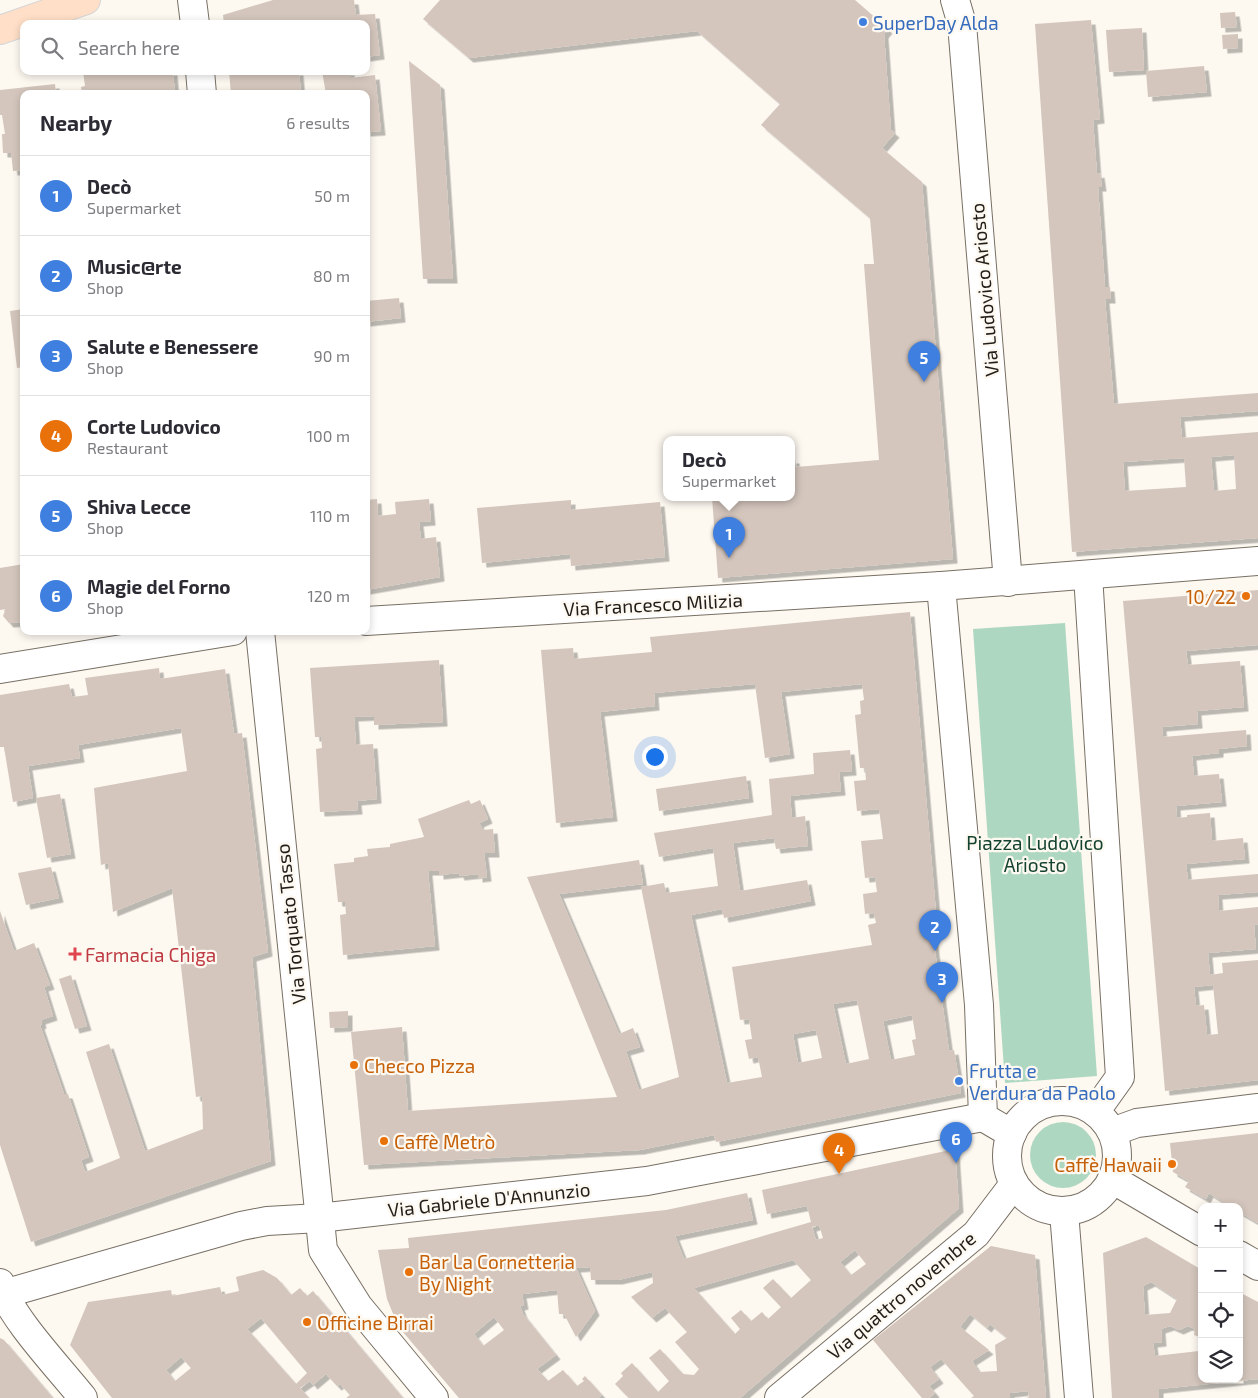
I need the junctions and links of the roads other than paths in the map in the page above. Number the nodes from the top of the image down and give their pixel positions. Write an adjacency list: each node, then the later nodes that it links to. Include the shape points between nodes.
1 (86, 0): 4 (main road)
2 (192, 0): 5 (street)
3 (955, 0): 12 (street, Via Ludovico Ariosto, via 962,24)
4 (29, 20)
5 (194, 20)
6 (20, 23): 7 (main road)
7 (0, 30)
8 (200, 75): 9 (street)
9 (202, 90)
10 (1258, 561): 11 (street)
11 (1088, 575): 12 (street); 20 (street, via 1120,1077)
12 (1008, 582): 13 (street)
13 (941, 586): 14 (street, Via Francesco Milizia); 19 (street, via 979,1005)
14 (370, 620)
15 (208, 635): 17 (street)
16 (260, 635): 25 (street, Via Torquato Tasso)
17 (0, 669)
18 (1258, 1108): 20 (street, via 1138,1123)
19 (983, 1117): 21 (street); 25 (street, Via Gabriele D'Annunzio, via 647,1180)
20 (1103, 1122): 21 (street, via 1080,1104 1048,1103 1021,1120); 22 (street, via 1116,1147)
21 (1012, 1134): 23 (street, via 1008,1159)
22 (1112, 1179): 24 (street, via 1092,1202); 26 (street)
23 (1014, 1184): 24 (street, via 1035,1204); 32 (street, Via quattro novembre, via 976,1234)
24 (1064, 1212): 33 (street)
25 (319, 1218): 29 (street, Via Gabriele D'Annunzio, via 241,1226); 31 (street, Via Torquato Tasso, via 323,1250 358,1306)
26 (1198, 1230)
27 (1243, 1257): 28 (street)
28 (1258, 1266)
29 (1, 1291): 30 (street)
30 (83, 1398)
31 (434, 1398)
32 (779, 1398)
33 (1079, 1398)

